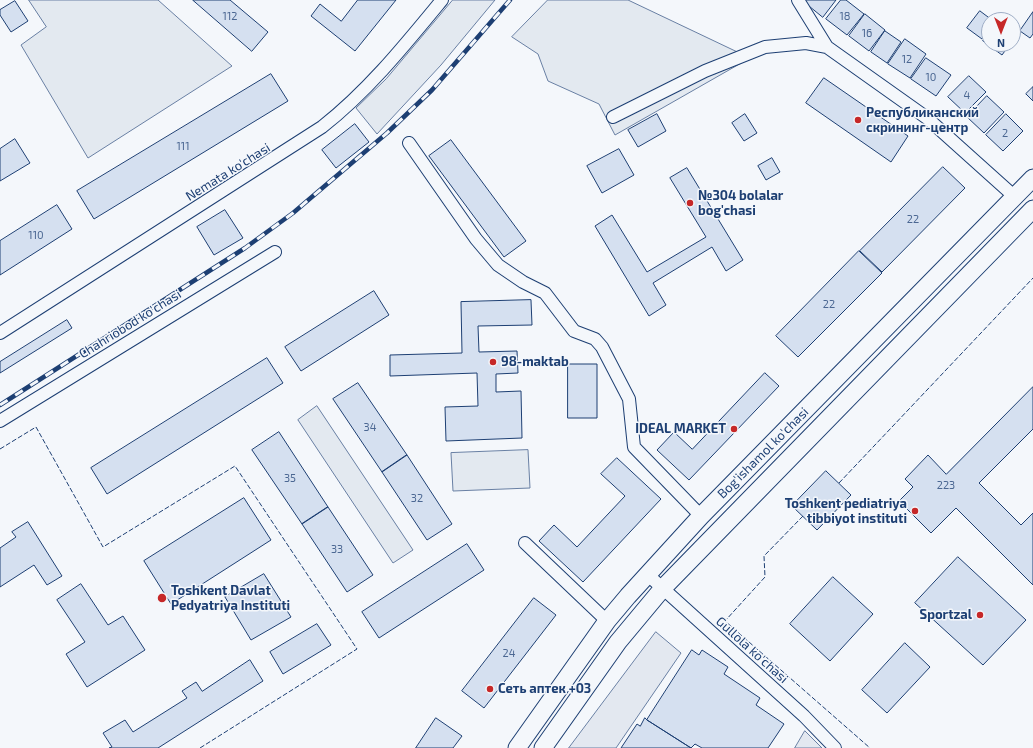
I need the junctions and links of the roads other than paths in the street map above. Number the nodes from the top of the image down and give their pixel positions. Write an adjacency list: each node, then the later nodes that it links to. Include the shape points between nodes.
1 (442, 0): 12 (street, Nemata ko'chasi, via 376,78 339,114 305,140)
2 (798, 0): 3 (street)
3 (827, 47): 4 (street, via 806,43 765,47 705,71); 7 (street, via 927,118)
4 (613, 118)
5 (409, 143): 16 (street, via 476,239 498,265 545,293 574,331 595,340 602,347 629,399 634,447)
6 (1033, 178): 7 (main road, Bog'ishamol ko'chasi)
7 (1016, 197): 10 (main road, Bog'ishamol ko'chasi)
8 (1033, 209): 11 (main road, Bog'ishamol ko'chasi)
9 (275, 252): 15 (street, Chahriobod ko'chasi)
10 (924, 289): 11 (main road); 13 (main road, Bog'ishamol ko'chasi)
11 (941, 304): 14 (main road, Bog'ishamol ko'chasi)
12 (0, 333)
13 (873, 342): 14 (main road); 16 (main road, Bog'ishamol ko'chasi)
14 (889, 357): 19 (main road, Bog'ishamol ko'chasi)
15 (0, 421)
16 (701, 516): 18 (main road, Bog'ishamol ko'chasi)
17 (525, 544): 20 (street)
18 (648, 575): 19 (street, Gullola ko'chasi); 20 (main road, Bog'ishamol ko'chasi)
19 (664, 588): 22 (main road, Bog'ishamol ko'chasi, via 618,642); 23 (street, Gullola ko'chasi, via 804,716)
20 (607, 621): 21 (main road, Bog'ishamol ko'chasi)
21 (517, 748)
22 (543, 748)
23 (835, 748)

